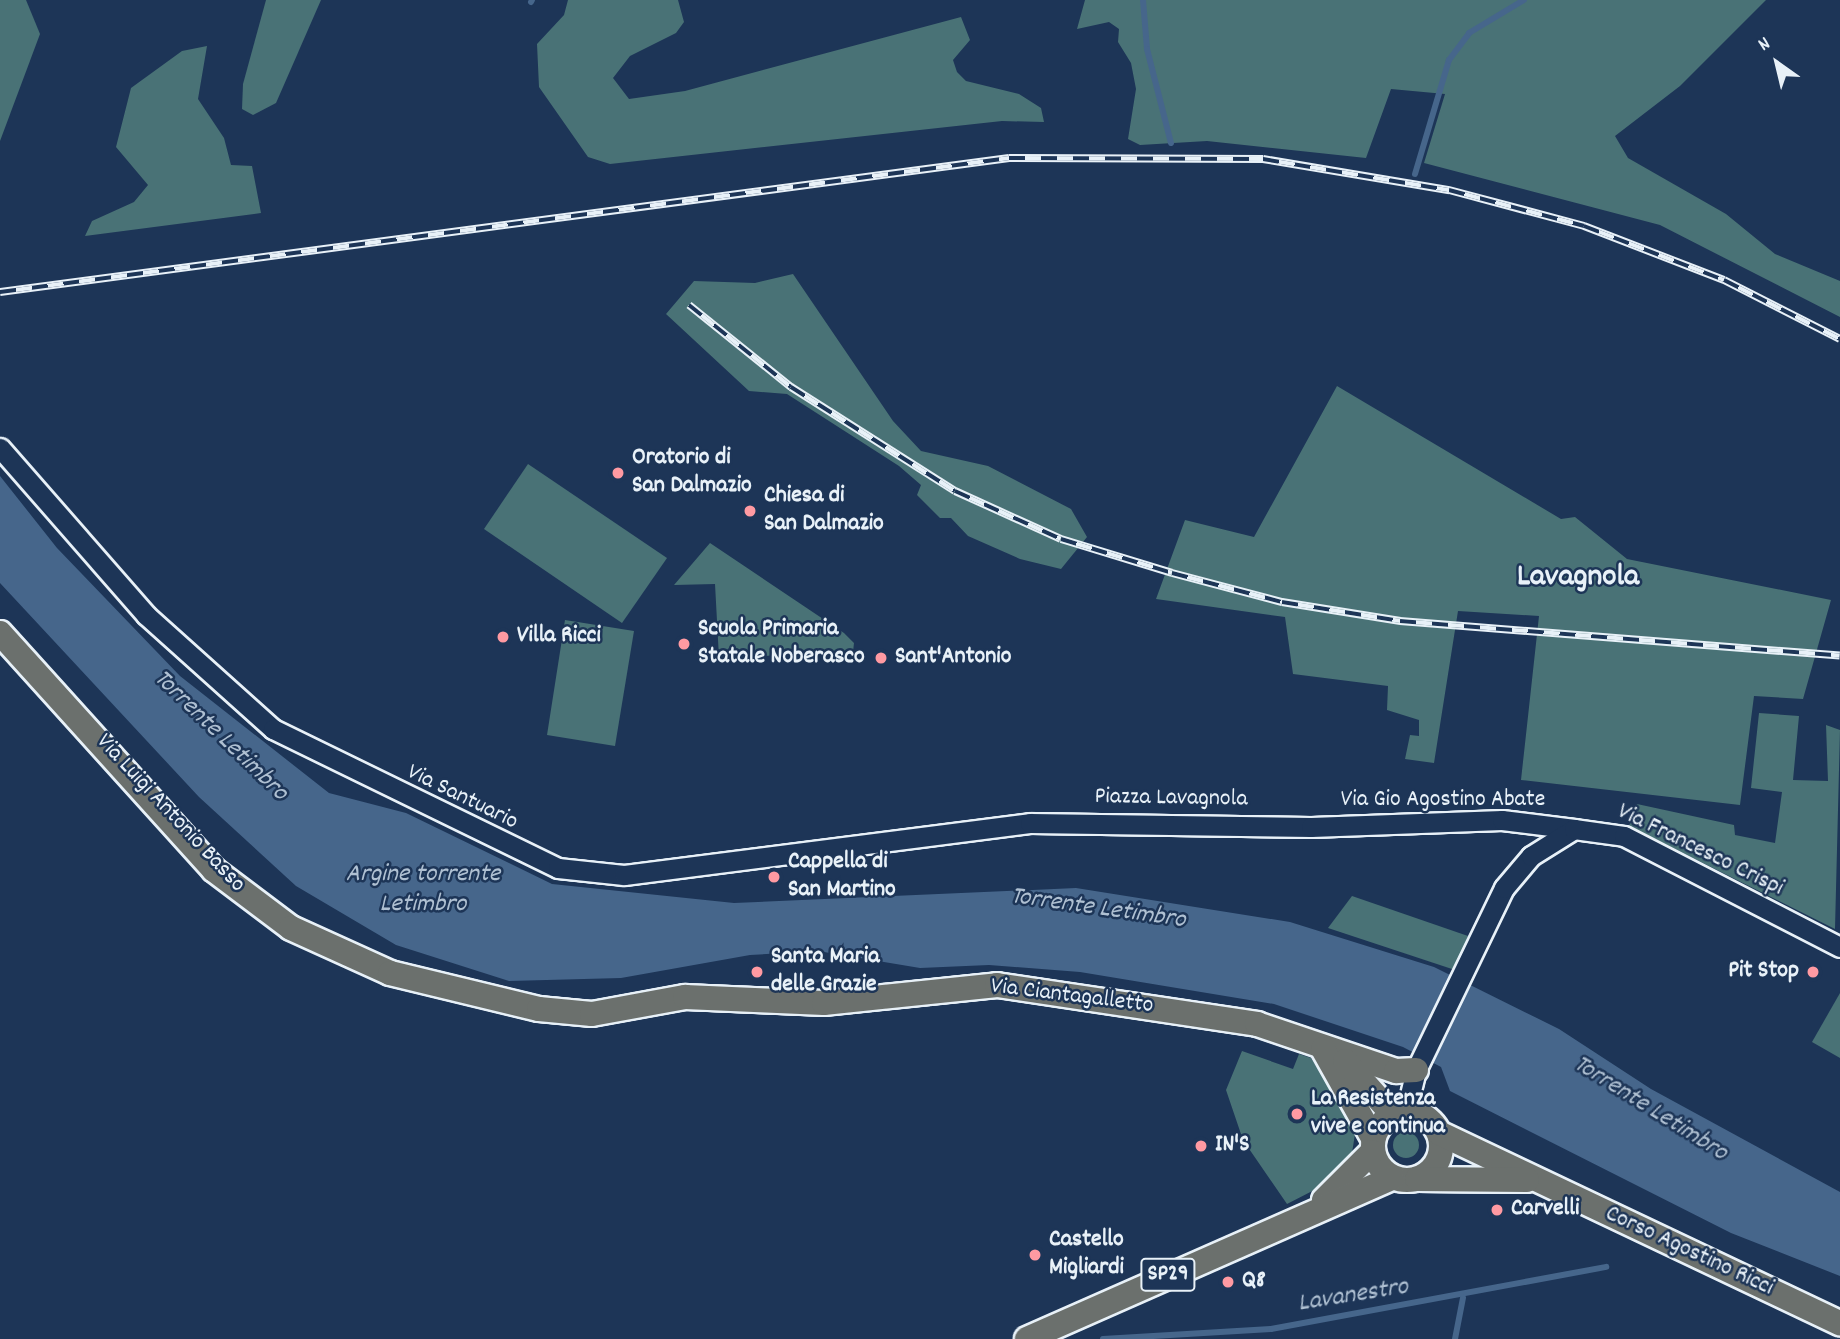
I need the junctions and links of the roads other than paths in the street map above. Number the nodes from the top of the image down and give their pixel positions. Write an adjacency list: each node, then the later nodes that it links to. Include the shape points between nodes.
1 (0, 448): 3 (street, Via Santuario, via 146,615 273,729 535,861 624,875)
2 (0, 633): 7 (main road, Via Luigi Antonio Basso, via 214,870 291,928 341,955 401,976 539,1009)
3 (1030, 823): 4 (street, Piazza Lavagnola)
4 (1311, 827): 5 (street, Via Gio Agostino Abate, via 1502,820)
5 (1574, 830): 6 (street, Via Francesco Crispi, via 1624,836); 9 (street, via 1516,870)
6 (1840, 947)
7 (609, 1013): 8 (main road, Via Ciantagalletto, via 685,997 824,1003 997,985 1257,1024)
8 (1323, 1049): 9 (main road, Via Ciantagalletto, via 1396,1072); 10 (main road, Via Ciantagalletto, via 1354,1069); 12 (main road)
9 (1418, 1065): 10 (street)
10 (1399, 1113): 11 (main road, via 1426,1117); 12 (main road)
11 (1439, 1133): 13 (main road, via 1435,1166); 14 (main road, Corso Agostino Ricci)
12 (1373, 1145): 13 (main road); 15 (main road, SP29)
13 (1404, 1178): 14 (main road, Corso Agostino Ricci, via 1446,1175); 15 (main road, SP29)
14 (1538, 1181): 16 (main road, Corso Agostino Ricci)
15 (1310, 1212): 17 (main road, SP29)
16 (1840, 1323)
17 (1027, 1339)

